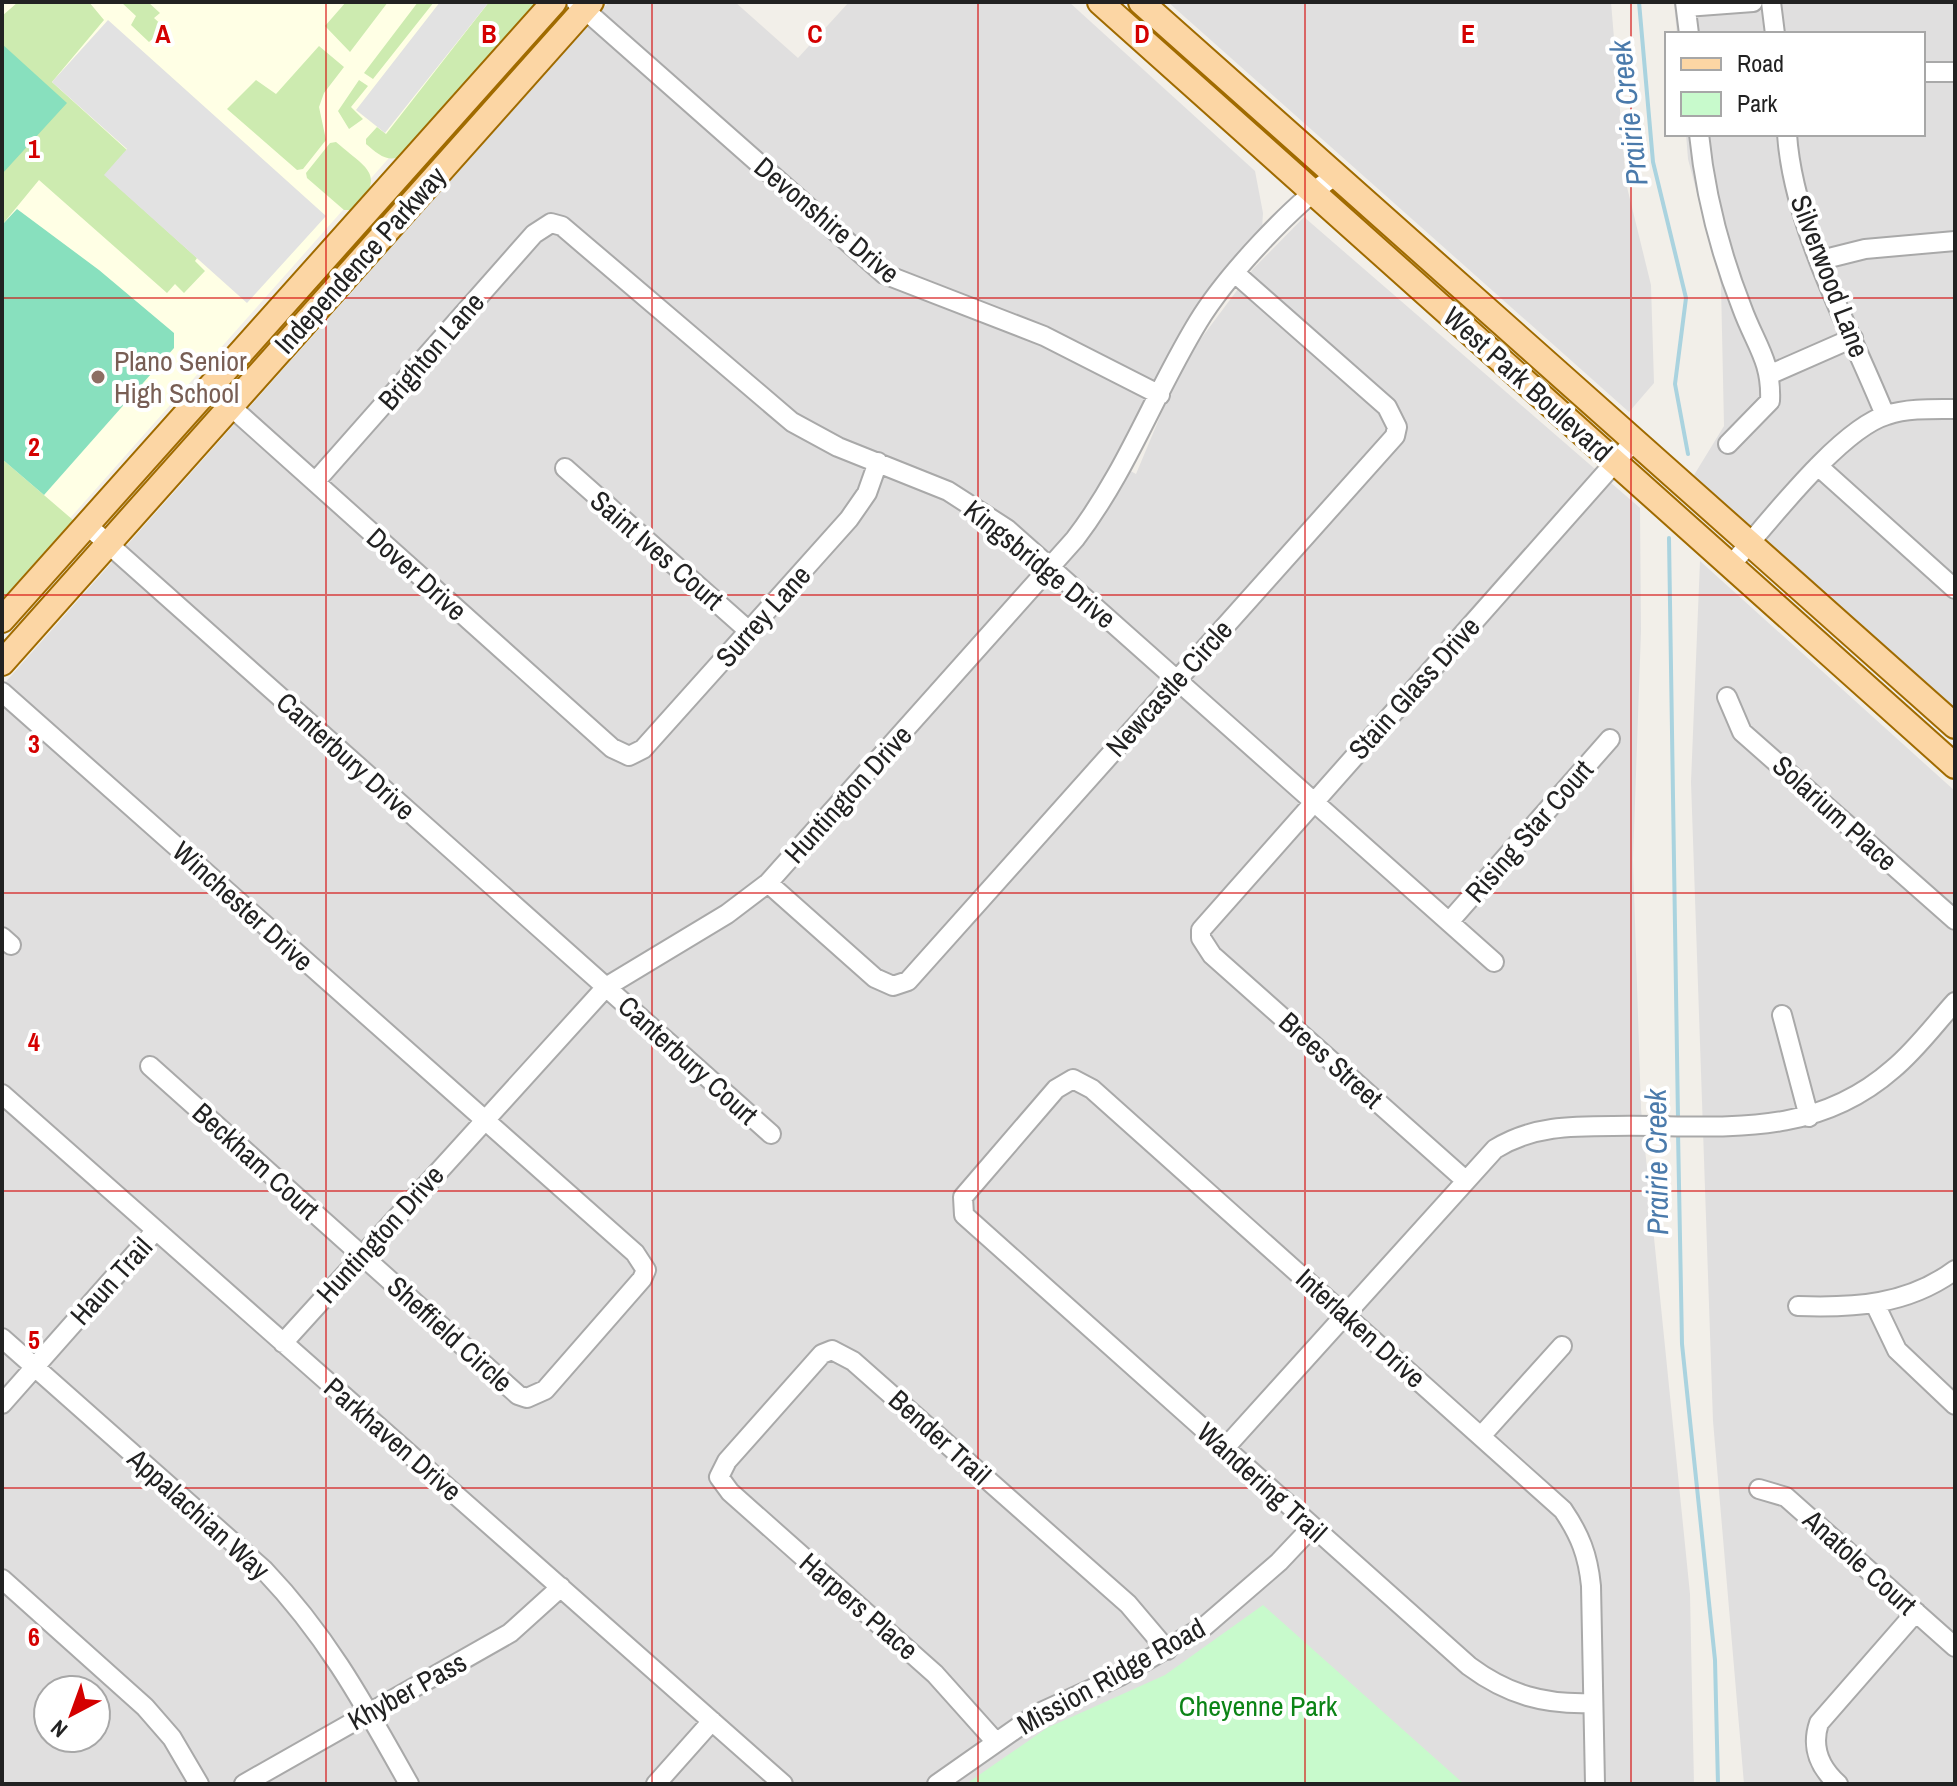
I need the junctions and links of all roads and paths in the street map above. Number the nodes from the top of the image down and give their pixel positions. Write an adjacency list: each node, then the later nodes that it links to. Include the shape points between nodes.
1 (554, 2): 22 (main road, Independence Parkway)
2 (1100, 2): 15 (main road, West Park Boulevard)
3 (1141, 2): 14 (main road, West Park Boulevard)
4 (1753, 2): 6 (street)
5 (1771, 2): 9 (street)
6 (1685, 4): 8 (street)
7 (584, 5): 23 (street, Devonshire Drive, via 884,274 1044,336); 24 (main road, Independence Parkway)
8 (1689, 32)
9 (1775, 32)
10 (1925, 72): 11 (street)
11 (1955, 72)
12 (1699, 136): 21 (street, via 1705,192 1742,308)
13 (1787, 136): 18 (street, Silverwood Lane, via 1795,188)
14 (1336, 175): 15 (street, Huntington Drive); 27 (main road, West Park Boulevard)
15 (1312, 191): 19 (street, Huntington Drive); 30 (main road, West Park Boulevard)
16 (551, 223): 29 (street, Kingsbridge Drive, via 575,234 780,414 814,436); 33 (street, Brighton Lane, via 534,234)
17 (1955, 241): 18 (street, via 1865,249)
18 (1821, 260): 20 (street, Silverwood Lane)
19 (1236, 274): 23 (street, Huntington Drive, via 1196,325); 43 (street, Newcastle Circle, via 1387,407 1397,427 1395,436)
20 (1853, 338): 21 (street); 26 (street, Silverwood Lane)
21 (1771, 374): 28 (street, via 1770,401)
22 (209, 387): 24 (street, Dover Drive); 34 (main road, Independence Parkway)
23 (1160, 395): 38 (street, Huntington Drive, via 1108,494)
24 (231, 407): 33 (street, Dover Drive); 35 (main road, Independence Parkway)
25 (1955, 409): 26 (street)
26 (1885, 415): 31 (street)
27 (1634, 441): 30 (street, Stain Glass Drive); 36 (main road, West Park Boulevard)
28 (1728, 444)
29 (878, 462): 38 (street, Kingsbridge Drive, via 979,509); 41 (street, Surrey Lane, via 867,493 849,519)
30 (1616, 462): 37 (main road, West Park Boulevard); 50 (street, Stain Glass Drive)
31 (1818, 466): 36 (street); 39 (street)
32 (565, 468): 41 (street, Saint Ives Court)
33 (315, 482): 48 (street, Dover Drive, via 612,748)
34 (87, 525): 35 (street, Canterbury Drive); 40 (main road, Independence Parkway)
35 (108, 544): 42 (main road, Independence Parkway); 56 (street, Canterbury Drive)
36 (1749, 545): 37 (street); 46 (main road, West Park Boulevard)
37 (1730, 566): 49 (main road, West Park Boulevard)
38 (1050, 567): 43 (street, Kingsbridge Drive); 51 (street, Huntington Drive)
39 (1955, 589)
40 (2, 620)
41 (750, 632): 48 (street, Surrey Lane, via 643,749)
42 (2, 663)
43 (1176, 680): 50 (street, Kingsbridge Drive); 51 (street, Newcastle Circle, via 901,985 875,978)
44 (2, 692): 62 (street, Winchester Drive)
45 (1727, 697): 52 (street, Solarium Place, via 1742,732)
46 (1955, 726)
47 (1610, 739): 53 (street, Rising Star Court)
48 (629, 756)
49 (1955, 766)
50 (1313, 801): 53 (street, Kingsbridge Drive); 54 (street, Stain Glass Drive, via 1206,922)
51 (768, 883): 56 (street, Huntington Drive)
52 (1955, 920)
53 (1449, 922): 55 (street, Kingsbridge Drive)
54 (1201, 938): 64 (street, Brees Street, via 1212,955)
55 (1494, 962)
56 (606, 987): 62 (street, Huntington Drive); 63 (street, Canterbury Court)
57 (1955, 1002): 61 (street, via 1894,1068 1852,1100)
58 (1782, 1015): 61 (street)
59 (150, 1066): 67 (street, Beckham Court)
60 (2, 1094): 66 (street, Parkhaven Drive)
61 (1809, 1117): 64 (street, via 1756,1125 1563,1127 1525,1133 1495,1149)
62 (483, 1119): 67 (street, Huntington Drive); 67 (street, Sheffield Circle, via 643,1261 646,1270 635,1290 545,1390 527,1398)
63 (771, 1134)
64 (1464, 1179): 71 (street)
65 (961, 1205): 71 (street, Interlaken Drive, via 968,1189 1056,1089 1073,1079 1092,1089); 79 (street, Wandering Trail, via 973,1225)
66 (156, 1230): 73 (street, Parkhaven Drive); 75 (street, Haun Trail)
67 (362, 1255): 73 (street, Huntington Drive)
68 (1955, 1270): 69 (street, via 1921,1289)
69 (1875, 1304): 70 (street); 77 (street, via 1897,1350)
70 (1798, 1306)
71 (1345, 1313): 78 (street, Interlaken Drive); 79 (street)
72 (2, 1338): 75 (street, Appalachian Way)
73 (283, 1343): 84 (street, Parkhaven Drive)
74 (1562, 1346): 78 (street)
75 (35, 1367): 76 (street, Haun Trail); 89 (street, Appalachian Way, via 264,1570 303,1611)
76 (2, 1404)
77 (1955, 1405)
78 (1482, 1435): 88 (street, Interlaken Drive, via 1540,1487 1579,1534 1591,1586)
79 (1224, 1449): 82 (street, Wandering Trail)
80 (719, 1477): 87 (street, Bender Trail, via 813,1362 832,1350 842,1353 1128,1604); 91 (street, Harpers Place, via 935,1674)
81 (1759, 1489): 85 (street, Anatole Court, via 1786,1497)
82 (1312, 1527): 87 (street, Mission Ridge Road, via 1242,1596); 88 (street, Wandering Trail, via 1489,1681 1534,1700)
83 (2, 1579): 92 (street, via 145,1707 172,1738)
84 (561, 1587): 89 (street, Khyber Pass, via 510,1633); 90 (street, Parkhaven Drive)
85 (1916, 1612): 86 (street, Anatole Court); 99 (street, via 1819,1723 1818,1756)
86 (1955, 1647)
87 (1167, 1650): 91 (street, Mission Ridge Road, via 1037,1714)
88 (1593, 1703): 98 (street, Interlaken Drive)
89 (369, 1712): 93 (street, Khyber Pass); 94 (street, Appalachian Way)
90 (712, 1721): 95 (street); 96 (street, Parkhaven Drive)
91 (995, 1741): 97 (street, Mission Ridge Road)
92 (199, 1784)
93 (244, 1784)
94 (409, 1784)
95 (656, 1784)
96 (783, 1784)
97 (937, 1784)
98 (1595, 1784)
99 (1838, 1784)

